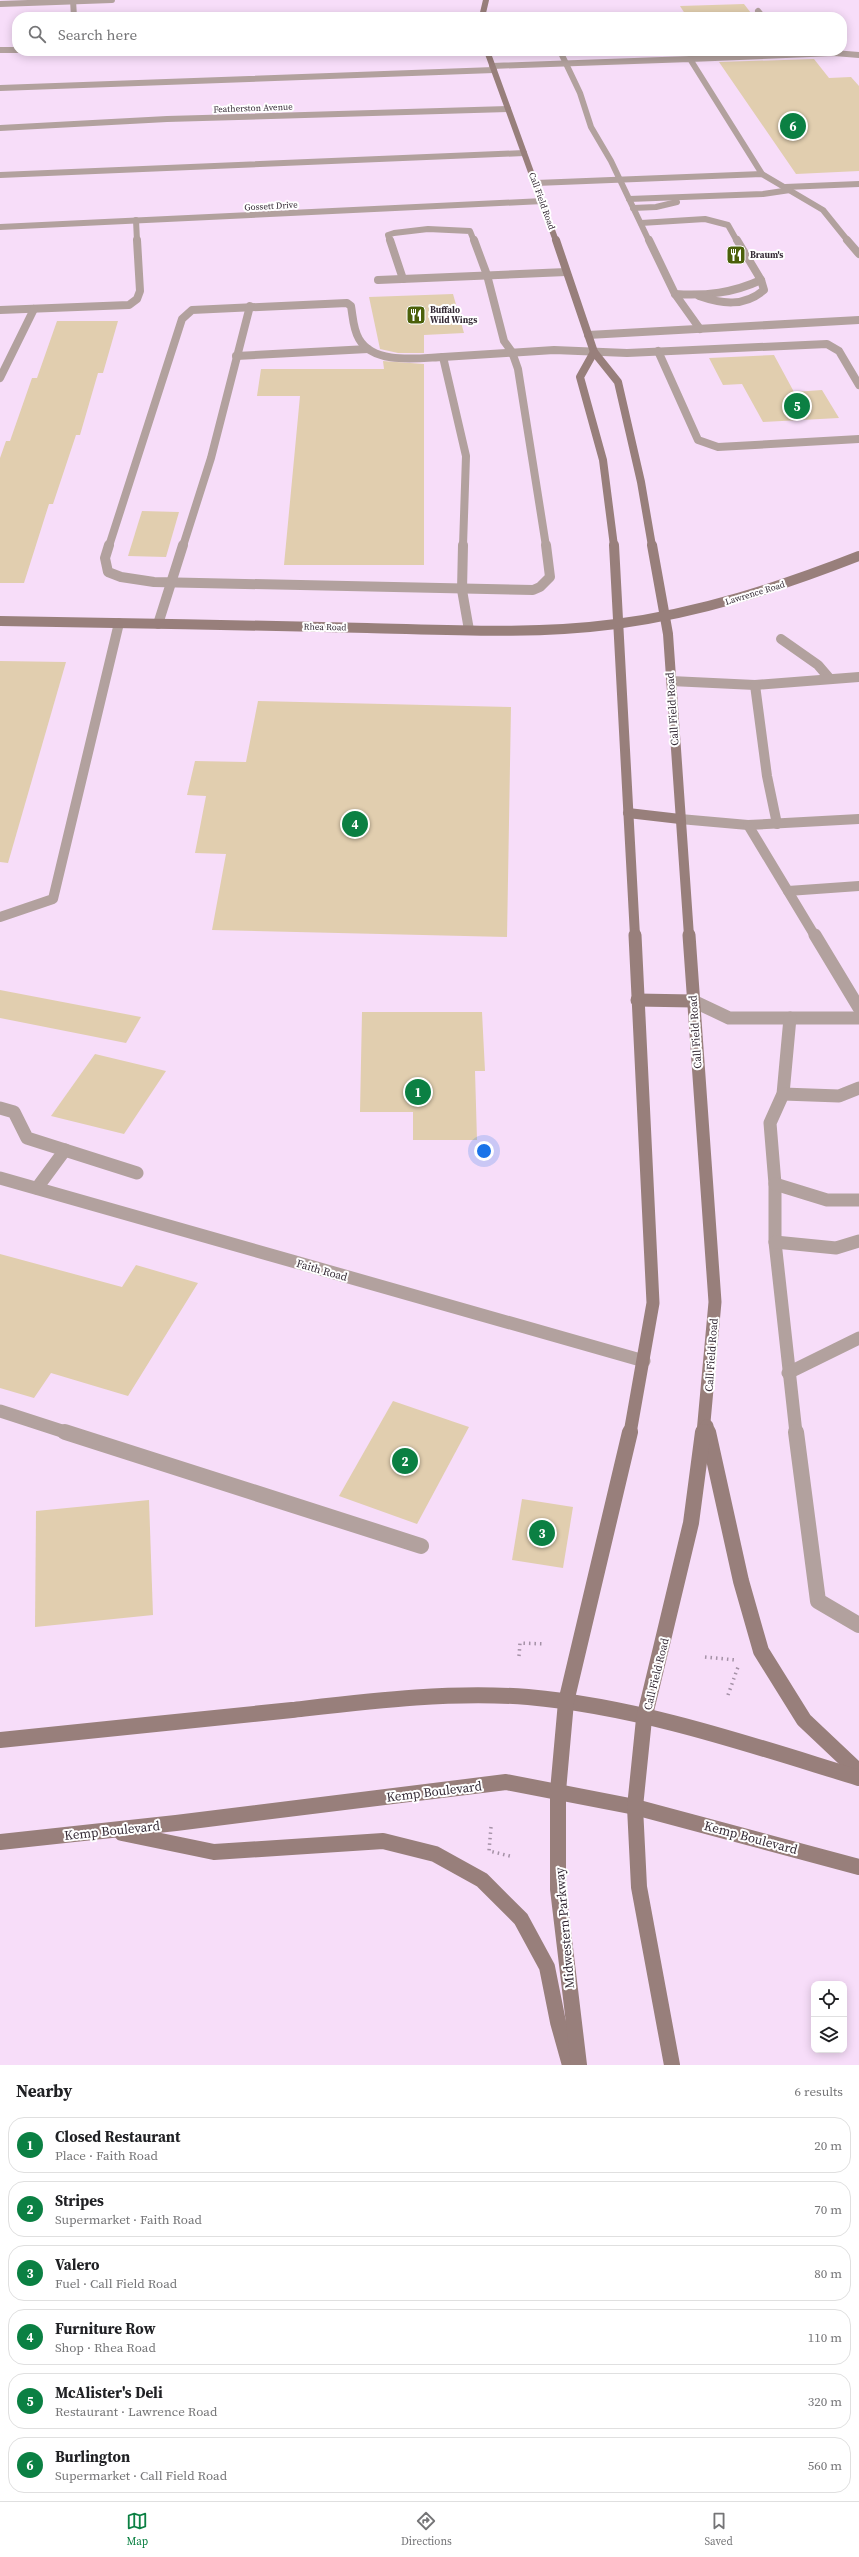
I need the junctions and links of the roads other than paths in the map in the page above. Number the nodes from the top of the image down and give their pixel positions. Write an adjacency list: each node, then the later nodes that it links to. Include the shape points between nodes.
1 (112, 0): 3 (street)
2 (486, 0): 6 (main road)
3 (73, 1): 4 (street); 5 (street)
4 (0, 4)
5 (74, 12)
6 (483, 12)
7 (0, 50): 8 (street)
8 (12, 50)
9 (847, 54): 10 (street)
10 (859, 55)
11 (489, 56): 16 (main road, Call Field Road)
12 (562, 56): 15 (street)
13 (741, 56): 14 (street)
14 (690, 59): 15 (street); 21 (street)
15 (565, 63): 16 (street); 23 (street, via 580,93 591,127)
16 (493, 68): 17 (street); 18 (main road, Call Field Road)
17 (0, 88)
18 (508, 109): 19 (street, Featherston Avenue, via 175,119); 20 (main road, Call Field Road)
19 (0, 128)
20 (524, 153): 22 (street); 24 (main road, Call Field Road)
21 (762, 174): 23 (street); 26 (street)
22 (0, 175)
23 (620, 180): 24 (street); 28 (street)
24 (536, 183): 29 (main road, Call Field Road)
25 (859, 184): 26 (street)
26 (787, 189): 27 (street, via 763,194); 34 (street, via 823,210)
27 (687, 196): 28 (street); 30 (street, via 673,204)
28 (629, 199): 30 (street)
29 (543, 201): 31 (street, Gossett Drive); 35 (main road, Call Field Road)
30 (633, 208): 32 (street)
31 (136, 220): 33 (street, Gossett Drive); 43 (street, via 140,290 137,299 129,305 116,307)
32 (641, 223): 39 (street, via 705,219 728,225); 40 (street)
33 (0, 227)
34 (859, 254)
35 (566, 272): 36 (street); 47 (main road, Call Field Road)
36 (487, 275): 37 (street); 37 (street, via 470,231 455,229 398,232 388,235); 50 (street, via 504,342)
37 (403, 279): 38 (street)
38 (378, 280)
39 (761, 280): 41 (street, via 730,292); 41 (street, via 764,290 756,298 738,304 715,303)
40 (675, 294): 41 (street); 46 (street)
41 (698, 296)
42 (250, 306): 48 (street, via 347,303 351,306 359,340); 52 (street); 58 (street, via 198,308 182,319 105,558 108,572 120,578)
43 (34, 309): 44 (street); 54 (street)
44 (0, 310)
45 (859, 320): 46 (street)
46 (700, 329): 47 (street)
47 (588, 335): 51 (main road, Call Field Road)
48 (368, 349): 52 (street); 53 (street, via 380,355)
49 (658, 351): 51 (street); 55 (street, via 827,344 839,351); 56 (street, via 698,440 718,447)
50 (512, 352): 51 (street); 53 (street); 59 (street, via 518,369 550,577 533,590)
51 (594, 352): 60 (main road, Call Field Road, via 618,382 641,482); 64 (main road, via 580,377 602,460 616,558)
52 (236, 356): 58 (street, via 211,458)
53 (443, 357): 59 (street, via 466,456)
54 (0, 378)
55 (859, 385)
56 (859, 439)
57 (859, 556): 60 (main road, Lawrence Road, via 754,594)
58 (172, 582): 59 (street); 65 (street)
59 (462, 590): 66 (street)
60 (664, 616): 61 (main road, Lawrence Road); 70 (main road, Call Field Road)
61 (649, 619): 64 (main road, Rhea Road)
62 (0, 621): 63 (main road, Rhea Road)
63 (120, 623): 65 (main road, Rhea Road); 79 (street, via 53,899)
64 (618, 623): 66 (main road, Rhea Road, via 565,629); 72 (main road)
65 (158, 624): 66 (main road, Rhea Road)
66 (469, 630)
67 (781, 639): 69 (street, via 818,665)
68 (859, 677): 69 (street)
69 (830, 679): 71 (street)
70 (671, 681): 71 (street); 73 (main road, Call Field Road)
71 (755, 685): 75 (street)
72 (628, 813): 73 (main road); 80 (main road)
73 (680, 819): 76 (street); 81 (main road, Call Field Road)
74 (859, 819): 75 (street)
75 (777, 824): 76 (street)
76 (748, 825): 78 (street)
77 (859, 886): 78 (street)
78 (788, 891): 82 (street)
79 (0, 917)
80 (637, 1000): 81 (main road); 97 (main road, via 653,1303)
81 (693, 1001): 83 (street, via 729,1018); 100 (main road, Call Field Road, via 715,1302)
82 (859, 1008)
83 (790, 1018): 84 (street); 86 (street)
84 (859, 1018)
85 (859, 1088): 86 (street, via 840,1096)
86 (783, 1094): 91 (street, via 770,1123)
87 (0, 1108): 88 (street, via 14,1112 27,1138)
88 (65, 1150): 89 (street); 92 (street)
89 (137, 1173)
90 (0, 1178): 92 (street, Faith Road)
91 (775, 1184): 93 (street, via 807,1196 844,1203); 95 (street)
92 (36, 1188): 97 (street, Faith Road)
93 (859, 1200)
94 (859, 1241): 95 (street, via 836,1248)
95 (776, 1242): 98 (street)
96 (859, 1338): 98 (street)
97 (644, 1361): 103 (main road, via 606,1540)
98 (788, 1373): 102 (street, via 818,1601)
99 (0, 1411): 101 (street)
100 (705, 1418): 104 (main road, Call Field Road, via 691,1523); 106 (main road, via 741,1581 761,1651 804,1720)
101 (421, 1546)
102 (859, 1625)
103 (566, 1702): 104 (main road); 105 (main road, via 468,1695 403,1698); 108 (main road, Midwestern Parkway)
104 (644, 1719): 107 (main road, via 771,1750); 109 (main road, Call Field Road)
105 (0, 1740)
106 (859, 1772)
107 (859, 1778)
108 (558, 1791): 109 (main road, Kemp Boulevard); 110 (main road, Kemp Boulevard, via 506,1782); 114 (main road, Midwestern Parkway, via 558,1889)
109 (635, 1806): 112 (main road, Kemp Boulevard); 115 (main road, via 640,1887)
110 (109, 1830): 111 (main road, Kemp Boulevard); 113 (main road, via 214,1852 383,1841 435,1854 482,1880 520,1919 547,1967)
111 (0, 1842)
112 (859, 1868)
113 (570, 2065)
114 (579, 2065)
115 (672, 2065)

